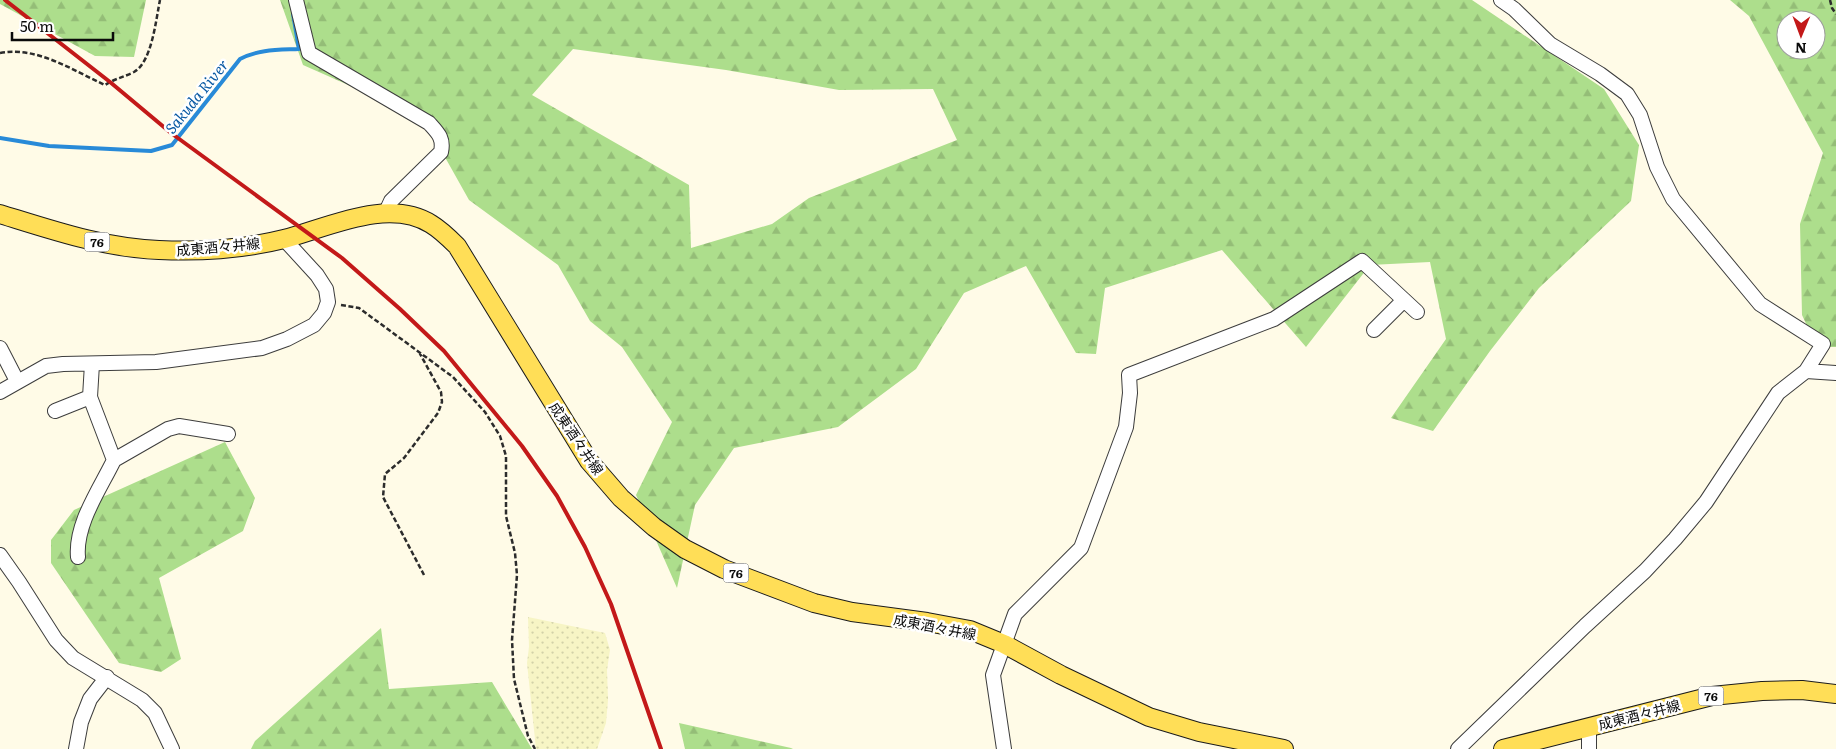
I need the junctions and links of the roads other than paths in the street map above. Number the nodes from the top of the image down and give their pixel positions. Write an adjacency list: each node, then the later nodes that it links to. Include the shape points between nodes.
1 (296, 0): 4 (street, via 309,53 429,124 441,136 441,152 391,200)
2 (1501, 0): 11 (street, via 1550,44 1626,94 1640,114 1657,167 1673,199 1760,304 1823,344)
3 (0, 214): 5 (main road, 成東酒々井線 / 76, via 122,248 198,250)
4 (385, 214): 5 (main road, 成東酒々井線 / 76, via 359,216); 21 (main road, 成東酒々井線 / 76, via 410,215 429,222 457,246 589,461 620,498 685,549 724,569 814,603 970,630)
5 (284, 239): 10 (street, via 326,289 328,302 314,325 287,340 262,348 156,362)
6 (1404, 300): 7 (street); 8 (street); 21 (street, via 1362,261 1274,319 1129,375 1126,427 1081,548 1015,614)
7 (1417, 312)
8 (1374, 330)
9 (0, 348): 13 (street)
10 (92, 364): 13 (street, via 46,366); 15 (street)
11 (1806, 371): 12 (street); 29 (street, via 1778,393 1706,502 1675,539)
12 (1836, 373)
13 (17, 381): 14 (street)
14 (0, 392)
15 (90, 397): 16 (street); 18 (street)
16 (55, 411)
17 (228, 434): 18 (street, via 179,426)
18 (114, 460): 20 (street, via 81,526)
19 (0, 555): 22 (street, via 56,640 73,658)
20 (78, 557)
21 (1004, 644): 27 (street, via 993,675); 28 (main road, 成東酒々井線 / 76, via 1149,717 1199,732)
22 (107, 677): 25 (street, via 90,699); 26 (street, via 142,700 154,714)
23 (1836, 694): 24 (main road, 成東酒々井線 / 76, via 1792,690 1712,696)
24 (1589, 727): 30 (main road, 成東酒々井線 / 76); 31 (street)
25 (76, 749)
26 (172, 749)
27 (1004, 749)
28 (1284, 749)
29 (1458, 749)
30 (1503, 749)
31 (1589, 749)

